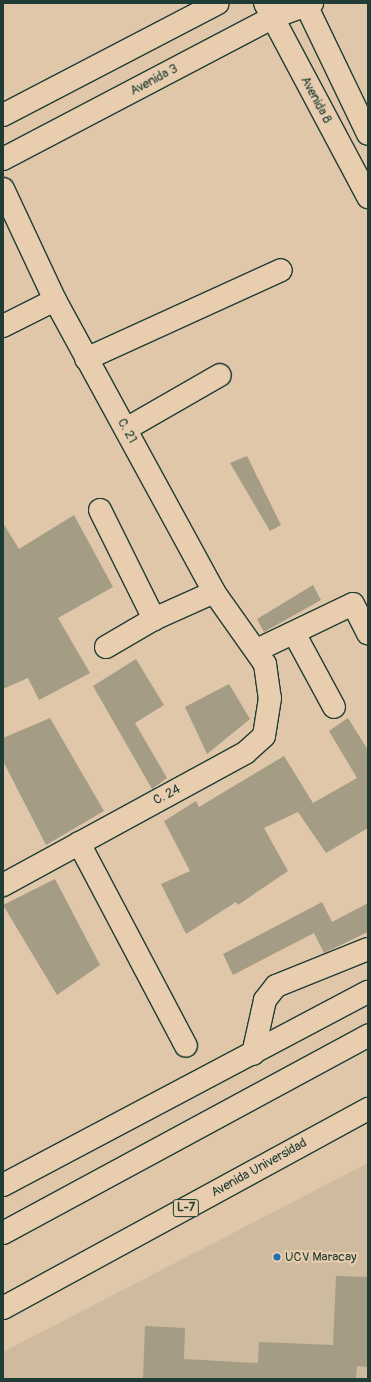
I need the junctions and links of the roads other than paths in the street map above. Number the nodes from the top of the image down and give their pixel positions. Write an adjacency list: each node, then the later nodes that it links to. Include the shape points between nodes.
1 (218, 3): 4 (street)
2 (308, 4): 3 (street, Avenida 3); 5 (street)
3 (268, 10): 6 (street, Avenida 3); 8 (street, Avenida 8)
4 (3, 115)
5 (368, 134)
6 (3, 159)
7 (3, 189): 10 (street, C. 21)
8 (368, 197)
9 (281, 270): 12 (street)
10 (55, 300): 11 (street); 12 (street, C. 21)
11 (3, 326)
12 (86, 359): 14 (street, C. 21)
13 (220, 375): 14 (street)
14 (126, 428): 16 (street, C. 21)
15 (100, 510): 17 (street)
16 (214, 592): 17 (street); 21 (street, C. 21)
17 (154, 619): 20 (street)
18 (294, 633): 19 (street, via 353,604); 21 (street); 22 (street)
19 (368, 633)
20 (106, 647)
21 (261, 657): 23 (street, C. 24, via 270,698 264,736 245,753)
22 (334, 707)
23 (78, 843): 24 (street, C. 24); 28 (street)
24 (3, 885)
25 (368, 949): 29 (street, via 276,986 265,1000)
26 (368, 992): 29 (street)
27 (368, 1036): 32 (street)
28 (186, 1046)
29 (253, 1054): 31 (street)
30 (368, 1109): 33 (street, Avenida Universidad / L-7)
31 (3, 1185)
32 (3, 1233)
33 (3, 1308)

